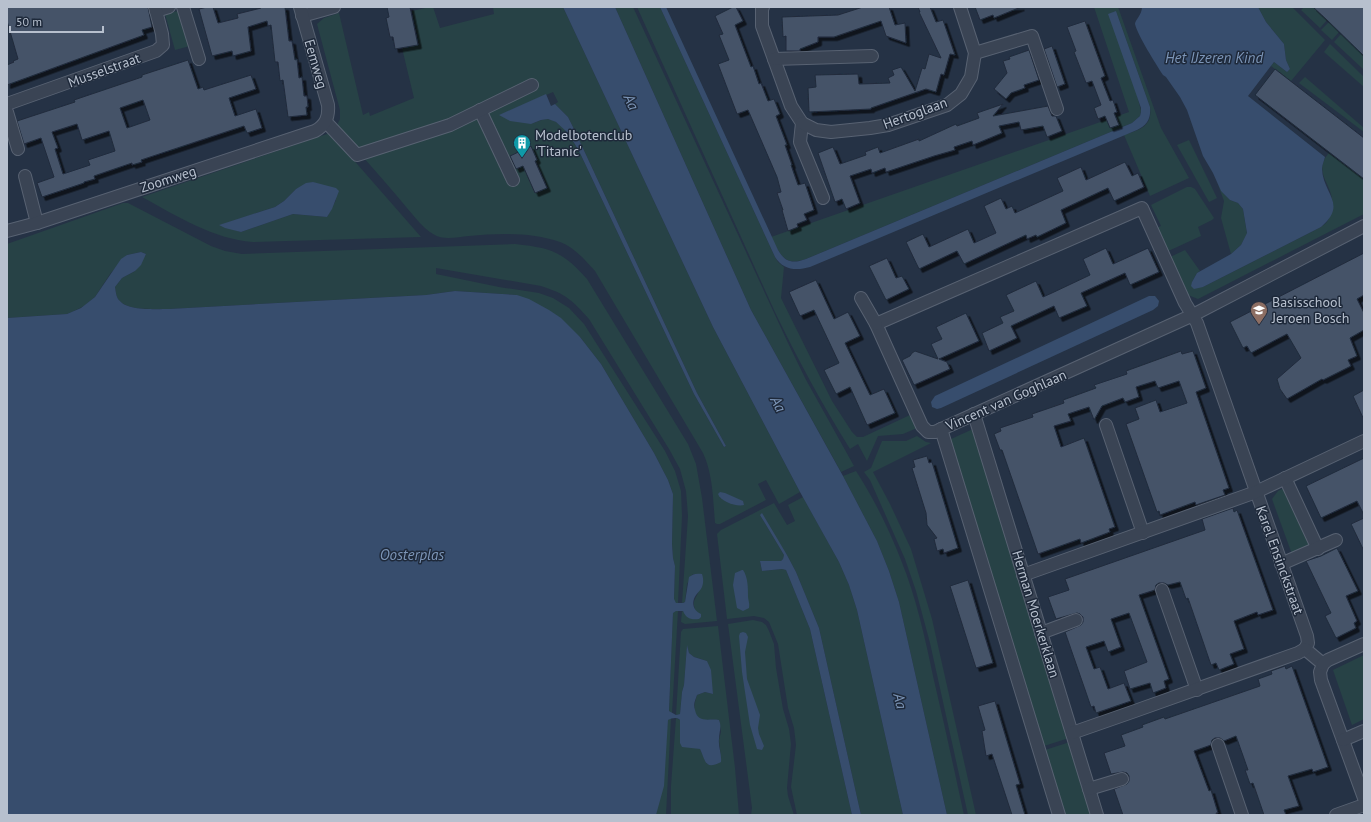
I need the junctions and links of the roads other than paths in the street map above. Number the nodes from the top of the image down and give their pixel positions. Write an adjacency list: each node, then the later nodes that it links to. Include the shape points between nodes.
1 (169, 7): 6 (street)
2 (183, 7): 10 (street)
3 (334, 7): 7 (street)
4 (763, 7): 11 (street, via 762,26)
5 (960, 7): 8 (street, Hertoglaan)
6 (155, 9): 13 (street, Musselstraat, via 163,45 156,51)
7 (301, 12): 17 (street, Eemweg, via 328,105)
8 (975, 53): 14 (street, via 1032,36); 18 (street, Hertoglaan, via 971,77 961,94 947,104 888,125 870,128 831,132 816,130)
9 (872, 56): 11 (street)
10 (199, 59)
11 (774, 59): 18 (street, via 791,106)
12 (532, 85): 15 (street)
13 (7, 104)
14 (1057, 109)
15 (480, 110): 17 (street, via 450,124 357,155); 21 (street)
16 (7, 112): 19 (street)
17 (326, 122): 23 (street, Zoomweg, via 315,131)
18 (802, 123): 22 (street, via 800,142)
19 (18, 149)
20 (25, 176): 23 (street)
21 (513, 180)
22 (823, 198)
23 (37, 223): 25 (street, Zoomweg)
24 (1364, 226): 27 (street, Vincent van Goghlaan)
25 (7, 231)
26 (861, 298): 28 (street, Vincent van Goghlaan)
27 (1193, 315): 28 (street, via 1185,303 1142,208); 29 (street, Vincent van Goghlaan); 34 (street, Karel Ensinckstraat)
28 (876, 324): 31 (street, Vincent van Goghlaan, via 922,426 928,432)
29 (974, 414): 31 (street, Vincent van Goghlaan); 39 (street, Herman Moerkerklaan)
30 (1106, 425): 35 (street)
31 (941, 429): 55 (street)
32 (1364, 441): 33 (street)
33 (1285, 478): 34 (street); 37 (street)
34 (1256, 492): 35 (street); 38 (street, Karel Ensinckstraat)
35 (1143, 533): 39 (street)
36 (1336, 540): 37 (street)
37 (1318, 549): 38 (street)
38 (1281, 564): 44 (street, Karel Ensinckstraat, via 1307,636 1308,643)
39 (1024, 575): 42 (street, Herman Moerkerklaan)
40 (1162, 590): 46 (street)
41 (1076, 620): 42 (street)
42 (1041, 633): 48 (street, Herman Moerkerklaan)
43 (1364, 644): 45 (street)
44 (1305, 649): 45 (street); 46 (street)
45 (1323, 664): 49 (street, via 1321,680)
46 (1197, 690): 48 (street)
47 (1364, 731): 49 (street)
48 (1072, 733): 52 (street, Herman Moerkerklaan)
49 (1343, 740): 53 (street)
50 (1218, 745): 57 (street)
51 (1122, 778): 52 (street)
52 (1089, 789): 56 (street, Herman Moerkerklaan)
53 (1364, 798)
54 (1364, 805): 58 (street)
55 (1060, 815)
56 (1097, 815)
57 (1242, 815)
58 (1336, 815)

